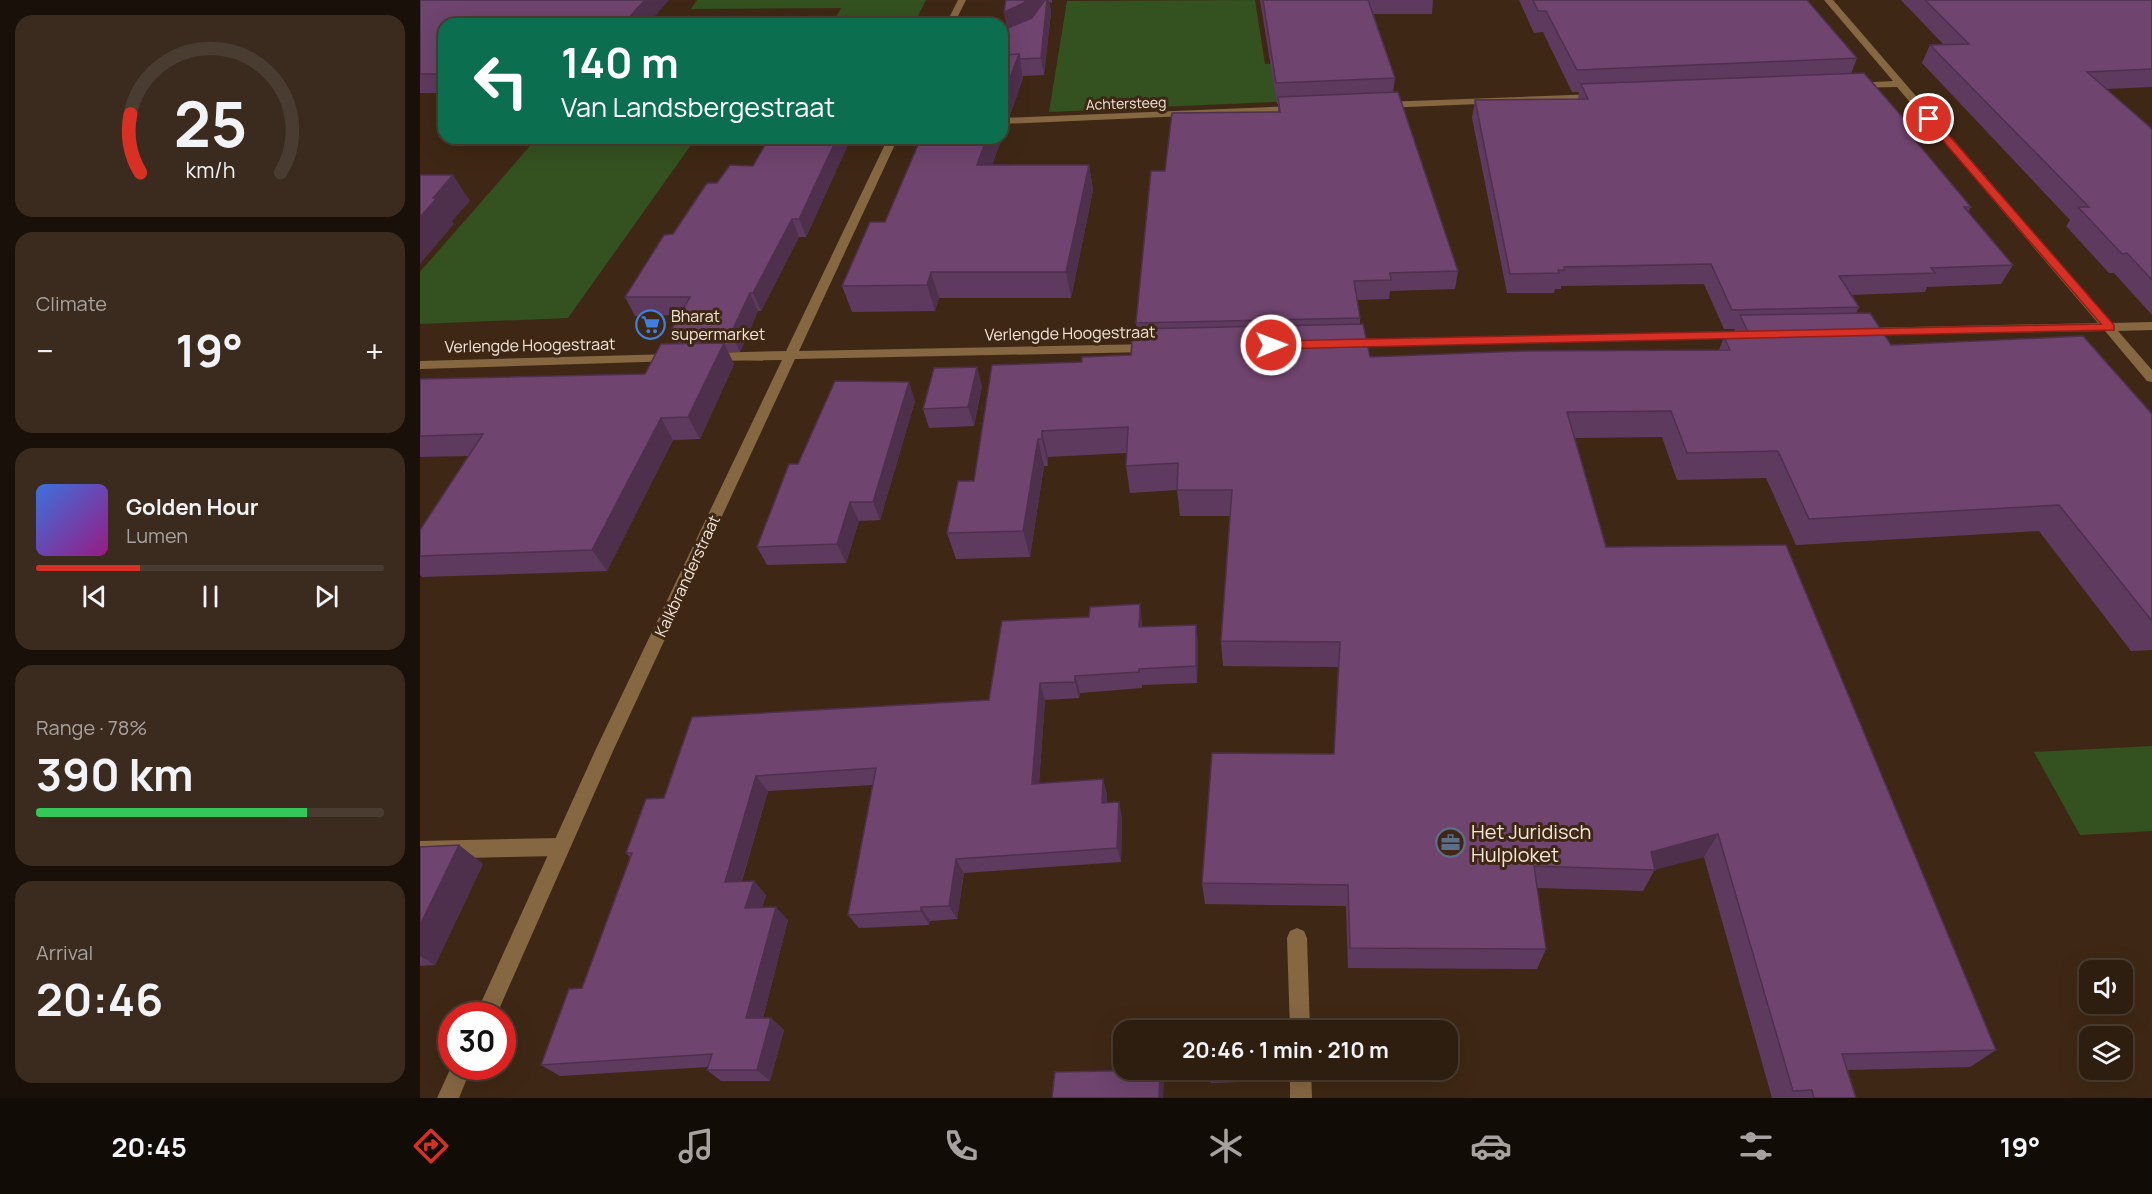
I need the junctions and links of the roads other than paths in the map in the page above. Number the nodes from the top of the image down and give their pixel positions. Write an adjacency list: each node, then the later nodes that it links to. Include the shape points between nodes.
1 (962, 0): 3 (street)
2 (1828, 0): 4 (street)
3 (953, 18)
4 (1899, 84): 5 (street); 12 (street)
5 (1839, 87)
6 (1612, 96): 7 (street)
7 (1373, 106)
8 (1313, 108): 9 (street, Achtersteeg)
9 (1008, 121)
10 (890, 144): 17 (street, Kalkbranderstraat)
11 (2152, 326): 12 (street)
12 (2110, 327): 13 (street); 19 (street)
13 (1846, 333)
14 (1763, 335): 15 (street)
15 (1331, 344)
16 (1163, 347): 17 (street, Verlengde Hoogestraat)
17 (792, 355): 18 (street, Verlengde Hoogestraat); 20 (street, Kalkbranderstraat)
18 (420, 364)
19 (2152, 378)
20 (560, 847): 21 (street); 23 (street, Kalkbranderstraat)
21 (420, 849)
22 (1297, 938): 24 (street)
23 (491, 1002)
24 (1300, 1020)
25 (456, 1080): 27 (street)
26 (1301, 1080): 28 (street)
27 (448, 1098)
28 (1301, 1098)

